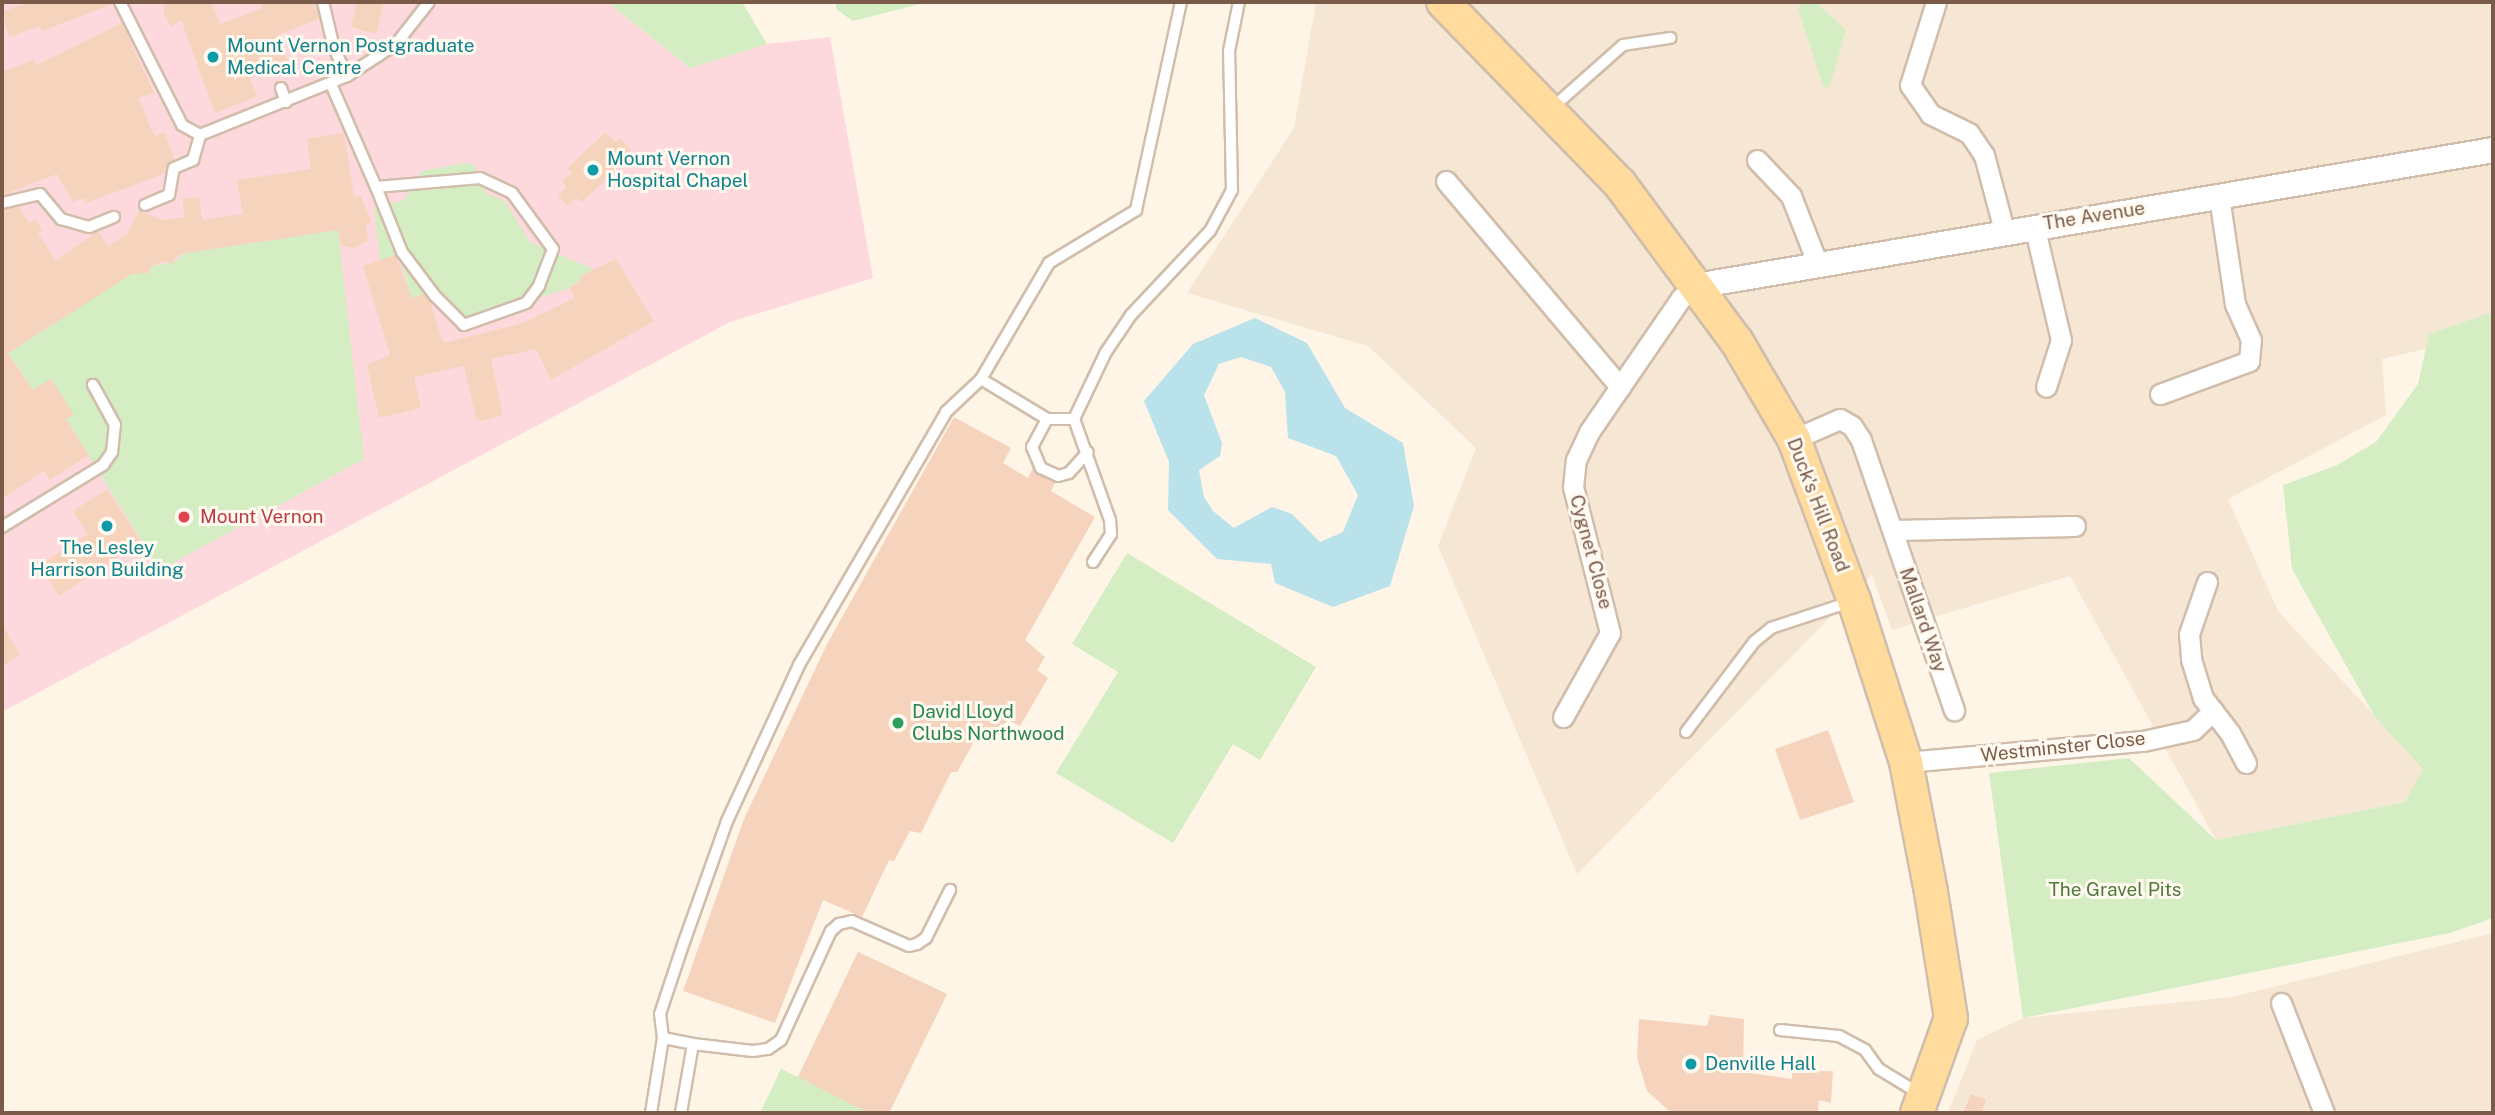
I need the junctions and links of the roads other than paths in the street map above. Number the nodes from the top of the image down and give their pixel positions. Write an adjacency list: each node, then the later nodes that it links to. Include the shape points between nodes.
1 (120, 2): 14 (lane, via 182,125)
2 (323, 2): 9 (lane, via 334,48)
3 (429, 2): 9 (lane, via 396,44)
4 (1181, 2): 29 (lane, via 1136,210 1049,263)
5 (1239, 2): 35 (lane, via 1229,51 1232,190 1210,231 1131,315)
6 (1443, 2): 13 (main road, Duck's Hill Road)
7 (1936, 2): 26 (street, via 1910,85 1930,114 1969,133 1984,155)
8 (1670, 38): 13 (lane, via 1623,45)
9 (347, 76): 10 (lane)
10 (331, 84): 12 (lane); 19 (lane)
11 (281, 88): 12 (lane)
12 (286, 102): 14 (lane)
13 (1549, 111): 28 (main road, Duck's Hill Road, via 1620,184)
14 (200, 135): 23 (lane, via 192,160 174,169 169,195)
15 (2493, 150): 21 (street, The Avenue)
16 (1757, 160): 27 (street, via 1791,196)
17 (408, 178): 20 (lane)
18 (1446, 181): 31 (street)
19 (376, 187): 20 (lane); 20 (lane, via 402,252 435,296 464,324 526,303 539,285 552,249 512,193 480,178)
20 (393, 189)
21 (2219, 197): 25 (street, The Avenue); 33 (street, via 2235,304 2251,340 2249,361)
22 (2, 203): 24 (lane, via 40,194 61,219 89,227)
23 (145, 205)
24 (114, 217)
25 (2034, 225): 26 (street, The Avenue); 32 (street, via 2061,340)
26 (2004, 230): 27 (street, The Avenue)
27 (1818, 265): 28 (street, The Avenue)
28 (1696, 286): 31 (street, Cygnet Close, via 1681,298); 36 (main road, Duck's Hill Road, via 1737,342)
29 (981, 379): 34 (lane); 53 (lane, via 946,412 799,665 727,821 660,1014)
30 (93, 385): 39 (lane, via 115,425 112,452 103,465)
31 (1620, 387): 46 (street, Cygnet Close, via 1589,432 1572,473 1610,633)
32 (2046, 387)
33 (2160, 394)
34 (1046, 419): 35 (lane); 37 (lane, via 1032,447 1041,468 1058,476 1069,473)
35 (1074, 419): 37 (lane)
36 (1794, 439): 40 (street, Mallard Way, via 1828,420 1840,419 1852,426); 43 (main road, Duck's Hill Road)
37 (1088, 452): 41 (lane, via 1111,534)
38 (2075, 526): 40 (street)
39 (2, 527)
40 (1893, 530): 44 (street, Mallard Way)
41 (1093, 562)
42 (2207, 582): 45 (street, via 2189,634 2203,698)
43 (1854, 600): 47 (lane, via 1771,628 1754,642); 48 (main road, Duck's Hill Road)
44 (1954, 710)
45 (2213, 711): 48 (street, Westminster Close, via 2193,730 2143,741); 49 (street)
46 (1563, 717)
47 (1686, 732)
48 (1906, 762): 55 (main road, Duck's Hill Road, via 1951,1018)
49 (2246, 763)
50 (950, 890): 54 (lane, via 926,938 909,947 852,921 839,924 831,932 781,1040 768,1049)
51 (2280, 1003): 58 (street)
52 (1780, 1030): 55 (lane, via 1839,1036 1864,1050)
53 (663, 1038): 54 (lane); 56 (lane)
54 (693, 1044): 57 (lane)
55 (1920, 1105)
56 (651, 1113)
57 (681, 1113)
58 (2324, 1113)

